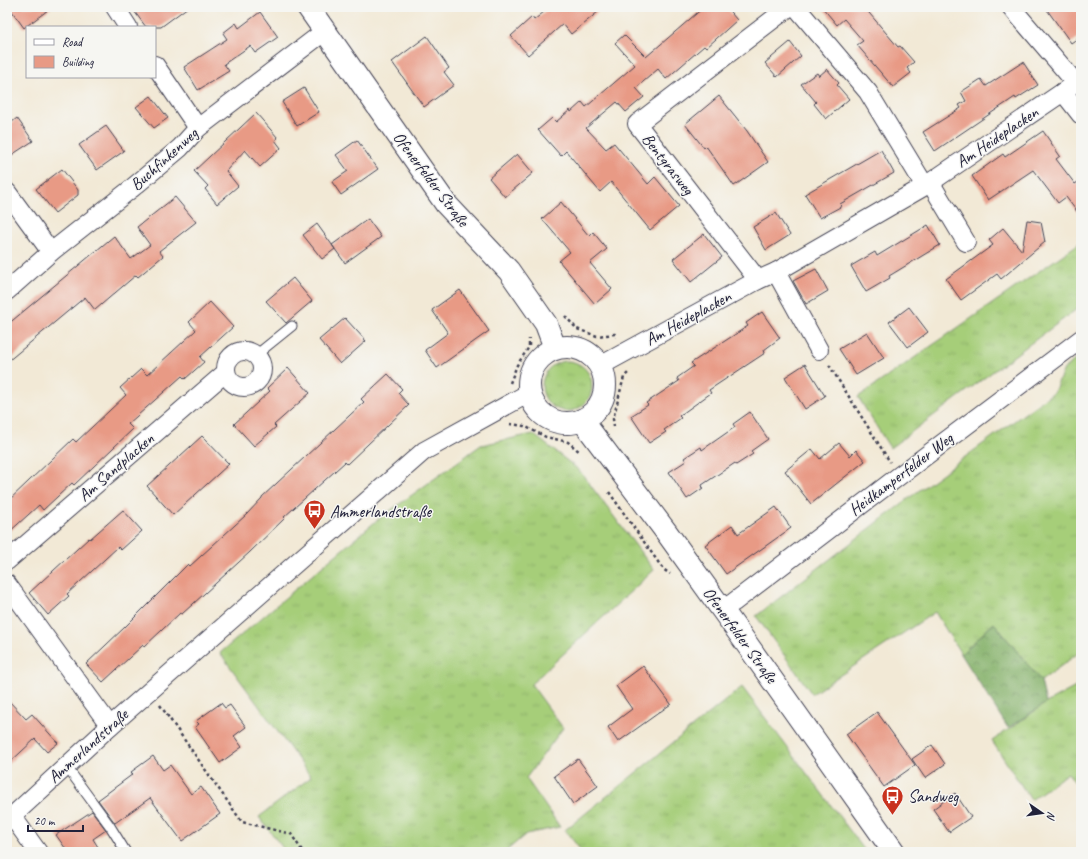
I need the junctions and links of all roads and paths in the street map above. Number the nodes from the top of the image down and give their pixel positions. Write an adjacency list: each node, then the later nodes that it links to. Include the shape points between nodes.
1 (115, 7): 6 (street)
2 (308, 7): 7 (street, Ofenerfelder Straße)
3 (789, 7): 17 (street, Bentgrasweg, via 637,124)
4 (796, 7): 12 (street, via 868,92)
5 (1011, 7): 9 (street)
6 (127, 26)
7 (325, 31): 11 (street, Buchfinkenweg); 19 (street, Ofenerfelder Straße, via 446,204 508,271)
8 (156, 66): 11 (street)
9 (1073, 84): 10 (street); 12 (street, Am Heideplacken)
10 (1081, 115)
11 (198, 128): 15 (street, Buchfinkenweg, via 180,148)
12 (927, 184): 14 (street); 16 (street, Am Heideplacken)
13 (7, 192): 15 (street)
14 (966, 242)
15 (51, 252): 18 (street, Buchfinkenweg)
16 (776, 272): 17 (street, Am Heideplacken); 23 (street)
17 (758, 280): 25 (street, Am Heideplacken)
18 (7, 291)
19 (546, 324): 22 (street, Ofenerfelder Straße); 27 (path, via 528,336 530,347 517,365)
20 (292, 326): 24 (lane)
21 (1081, 339): 32 (street, Heidkamperfelder Weg)
22 (555, 348): 25 (street, via 576,347 586,351); 28 (street, via 536,361 528,382)
23 (819, 350): 32 (path)
24 (256, 355): 26 (street, Am Sandplacken, via 249,351 240,351 229,357); 26 (street, via 262,365 262,374 257,383 246,388 232,384)
25 (600, 366): 30 (street, via 604,376 603,397 592,415)
26 (225, 373): 33 (street, Am Sandplacken)
27 (508, 388)
28 (529, 393): 29 (street, Ammerlandstraße); 30 (street, via 533,404 549,420 560,423)
29 (500, 409): 31 (path, via 507,424 524,426 546,437 568,442); 37 (street, Ammerlandstraße, via 424,451)
30 (582, 420): 35 (street, Ofenerfelder Straße)
31 (583, 455)
32 (899, 476): 35 (street, Heidkamperfelder Weg)
33 (7, 561)
34 (7, 584): 37 (street)
35 (722, 610): 43 (street, Ofenerfelder Straße)
36 (157, 700): 42 (path, via 242,822 291,834)
37 (110, 726): 38 (street, Ammerlandstraße)
38 (66, 766): 39 (street, Ammerlandstraße); 41 (lane)
39 (10, 818): 40 (street)
40 (38, 852)
41 (126, 852)
42 (303, 852)
43 (894, 852)

